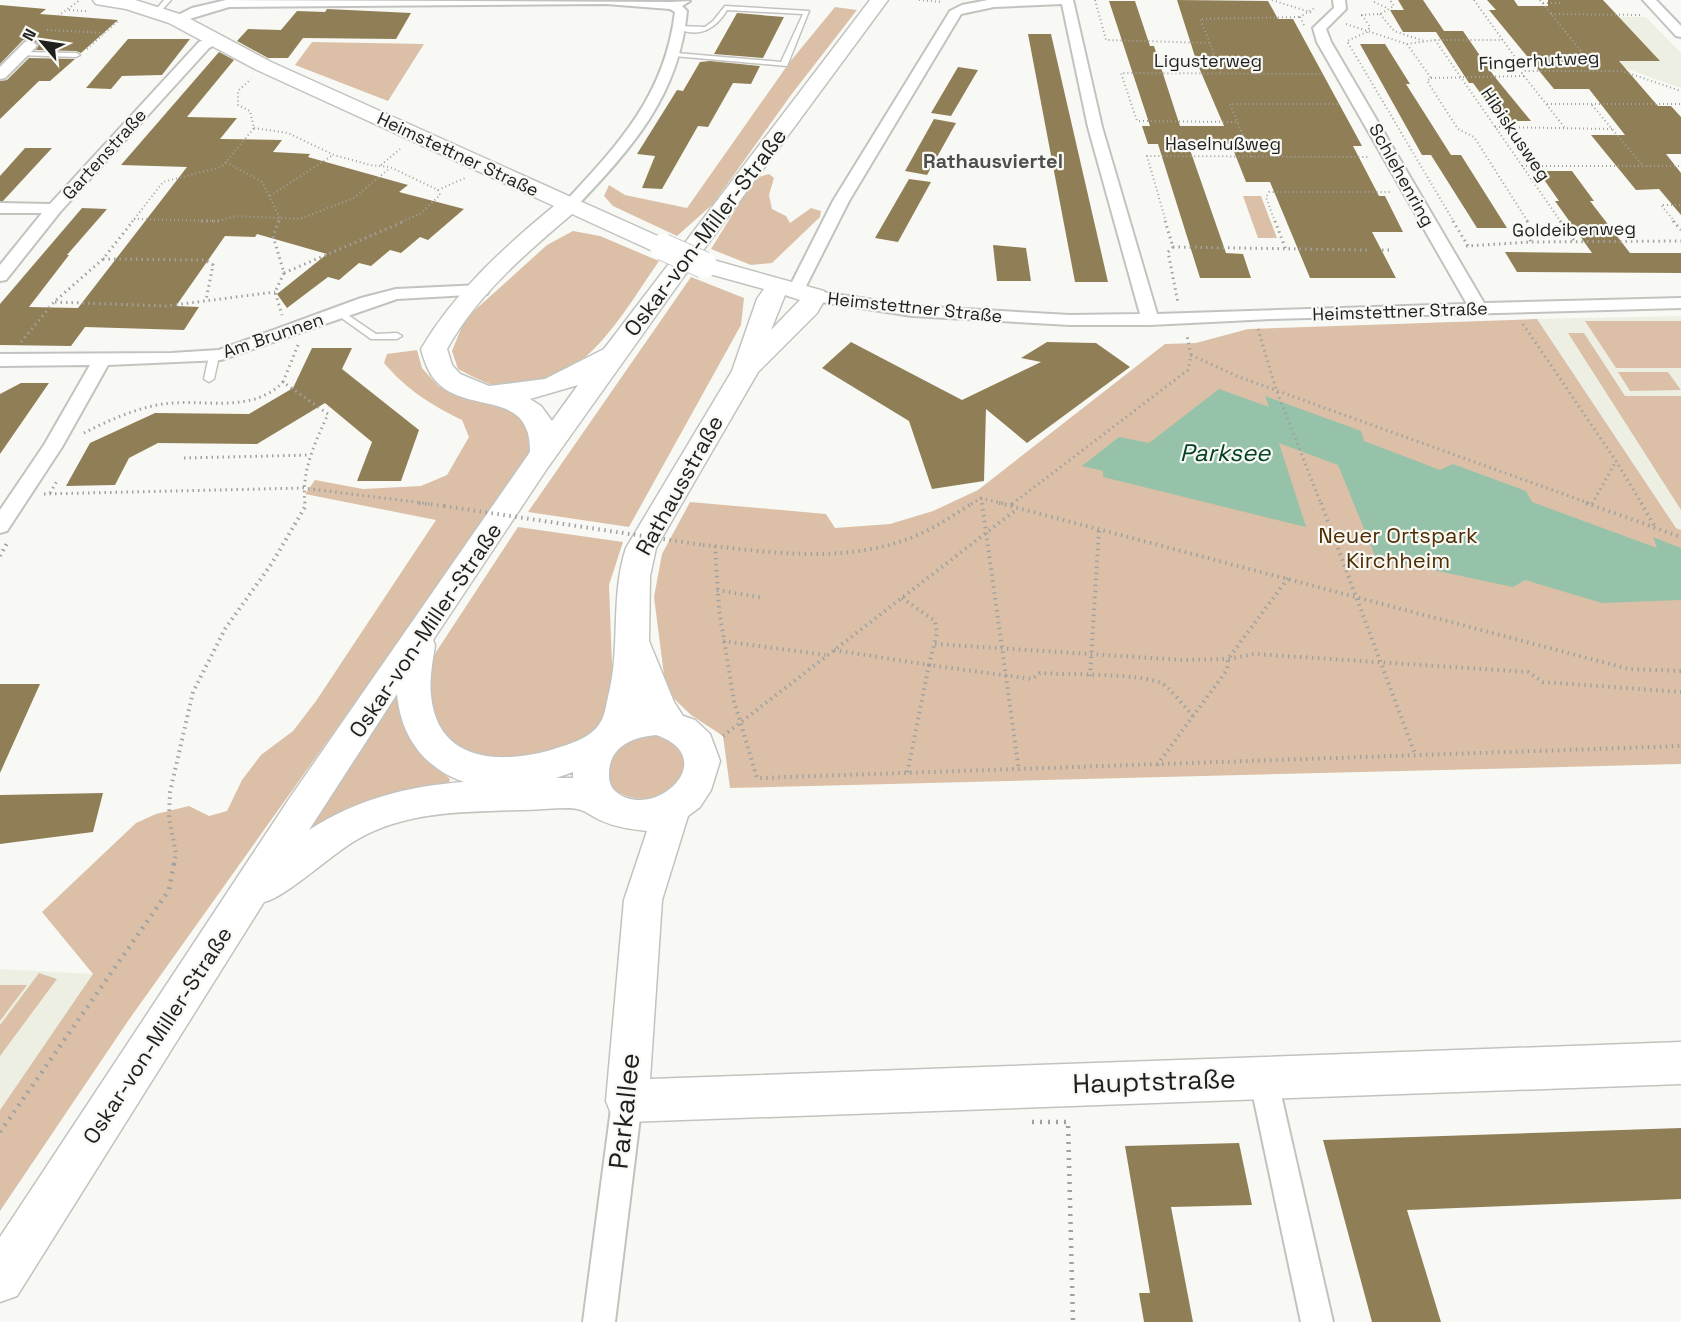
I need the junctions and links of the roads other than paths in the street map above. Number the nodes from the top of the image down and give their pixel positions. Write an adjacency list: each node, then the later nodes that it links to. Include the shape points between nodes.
1 (102, 0): 7 (street, Heimstettner Straße)
2 (421, 0): 6 (street); 8 (street, via 229,3)
3 (879, 0): 29 (street, Oskar-von-Miller-Straße)
4 (1340, 0): 12 (street, via 1340,9 1319,28); 12 (street, via 1352,17 1329,33)
5 (1649, 0): 10 (street)
6 (679, 3): 9 (street)
7 (163, 6): 8 (street, Heimstettner Straße)
8 (176, 19): 11 (street, Heimstettner Straße)
9 (680, 28): 15 (street); 15 (lane, via 706,30 716,25 725,8 807,12 784,64)
10 (1681, 33)
11 (215, 39): 17 (street, Heimstettner Straße, via 264,66); 19 (street, Gartenstraße, via 204,45)
12 (1324, 42): 25 (street, Schlehenring)
13 (25, 49): 14 (lane); 16 (street)
14 (76, 55)
15 (676, 55): 17 (street, via 643,122)
16 (0, 75)
17 (570, 205): 22 (street, Heimstettner Straße, bridge, via 704,265); 23 (street)
18 (0, 208): 19 (street)
19 (54, 209): 20 (street, Gartenstraße)
20 (0, 276)
21 (435, 292): 23 (street); 23 (street, Am Brunnen); 26 (street, Am Brunnen, via 396,294)
22 (796, 292): 27 (street, Heimstettner Straße, via 866,305 954,314); 27 (street, via 841,201 956,11 989,4 1067,0 1095,127); 33 (street, Rathausstraße, via 769,299); 33 (street, Rathausstraße, via 808,308)
23 (472, 299): 35 (street, via 439,337 435,360 448,379)
24 (1681, 303): 25 (street, Heimstettner Straße)
25 (1479, 309): 27 (street, Heimstettner Straße)
26 (339, 312): 28 (lane, via 374,337); 30 (street, Am Brunnen)
27 (1150, 320)
28 (397, 336)
29 (618, 349): 35 (street, via 579,375 544,390); 36 (street, Oskar-von-Miller-Straße)
30 (214, 356): 31 (street, Am Brunnen); 34 (lane)
31 (102, 359): 32 (street, Am Brunnen); 37 (street)
32 (5, 360)
33 (745, 371): 39 (street, Rathausstraße, via 640,548 633,578)
34 (209, 379)
35 (482, 393): 36 (street, via 535,414 543,428)
36 (544, 453): 38 (street, Oskar-von-Miller-Straße)
37 (0, 526)
38 (420, 635): 41 (street, via 414,703 424,734 445,757 484,771 508,774 552,767); 45 (street, Oskar-von-Miller-Straße)
39 (633, 641): 40 (street, Rathausstraße, via 659,708); 41 (street, Rathausstraße, via 622,714)
40 (670, 724): 41 (street, via 641,722); 43 (street, via 697,742 704,762 692,793)
41 (606, 740): 42 (street, via 589,773 590,782)
42 (608, 805): 43 (street, via 645,816); 44 (street, Parkallee, via 635,848); 45 (street, via 581,792 430,800 376,812 331,836)
43 (672, 809): 44 (street, Parkallee)
44 (643, 900): 48 (street, Parkallee)
45 (242, 903): 49 (street, Oskar-von-Miller-Straße)
46 (1681, 1063): 47 (street, Hauptstraße)
47 (1263, 1077): 48 (street, Hauptstraße); 51 (street)
48 (627, 1101): 50 (street, Parkallee)
49 (0, 1279)
50 (599, 1322)
51 (1317, 1322)

